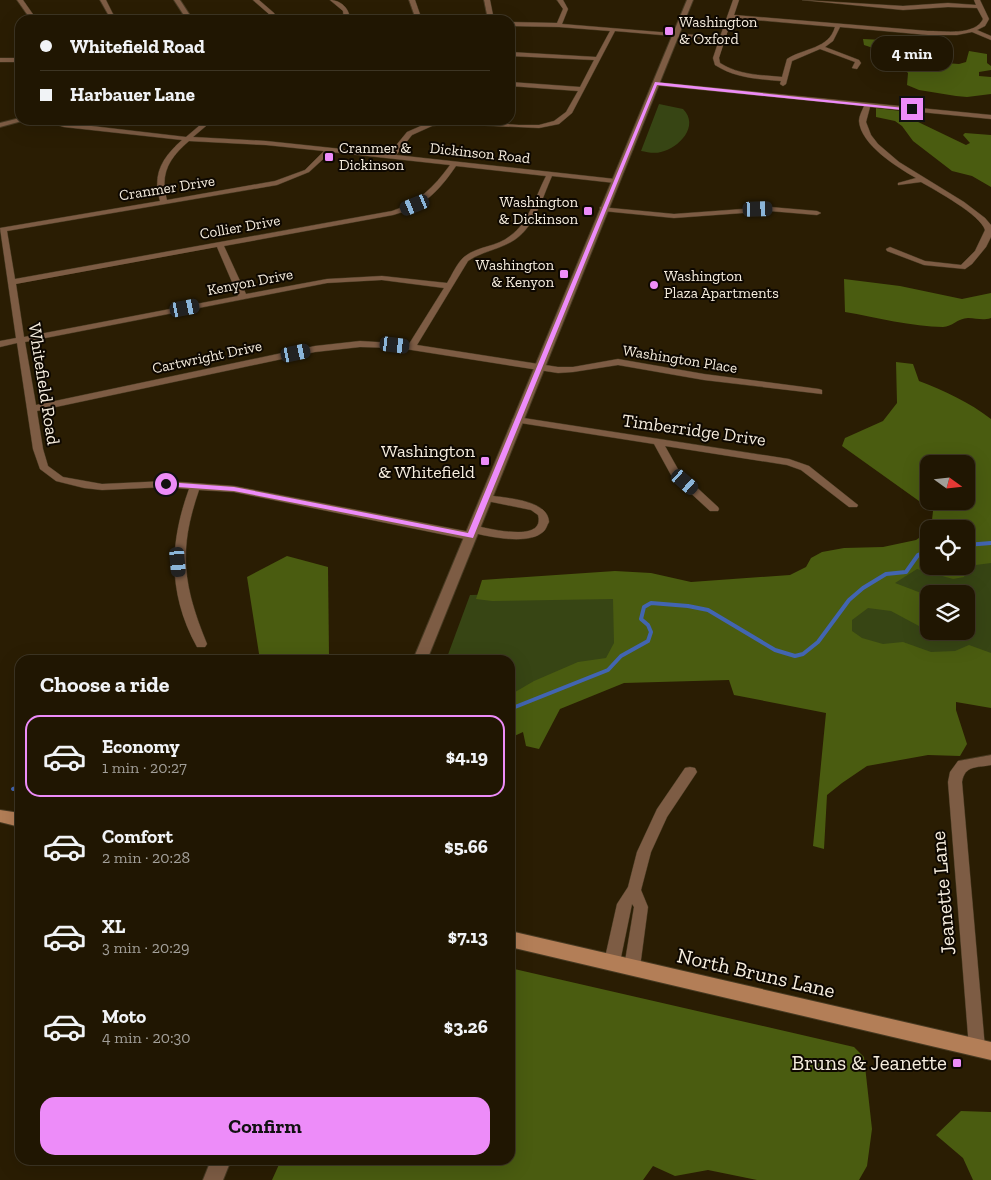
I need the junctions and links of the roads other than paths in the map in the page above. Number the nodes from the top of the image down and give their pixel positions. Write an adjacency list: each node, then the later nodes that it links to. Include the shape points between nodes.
1 (103, 0): 15 (street)
2 (177, 0): 16 (street)
3 (256, 0): 17 (street)
4 (333, 0): 18 (street)
5 (412, 0): 19 (street)
6 (487, 0): 20 (street)
7 (560, 0): 23 (street, via 567,7)
8 (690, 0): 27 (street)
9 (736, 0): 21 (street)
10 (805, 0): 13 (street, via 909,8)
11 (977, 0): 13 (street)
12 (21, 1): 14 (street)
13 (979, 7): 26 (street, via 986,19 983,25)
14 (31, 15)
15 (110, 15)
16 (188, 15)
17 (273, 15)
18 (348, 15)
19 (417, 15)
20 (488, 15)
21 (729, 16): 24 (street); 29 (street)
22 (515, 24): 23 (street)
23 (559, 24): 25 (street)
24 (838, 25): 26 (street, via 936,33); 30 (street, via 835,38)
25 (614, 29): 27 (street); 32 (street)
26 (973, 30): 28 (street)
27 (675, 34): 29 (street); 38 (street)
28 (991, 38)
29 (722, 39): 36 (street, via 716,58 721,67 745,75)
30 (820, 47): 35 (street, via 857,61); 36 (street, via 799,53 789,60)
31 (515, 54): 32 (street)
32 (598, 59): 39 (street)
33 (0, 60): 34 (street)
34 (15, 60)
35 (855, 68)
36 (784, 79): 40 (street)
37 (515, 84): 39 (street)
38 (655, 84): 40 (street); 55 (street)
39 (582, 89): 48 (street, via 567,116 552,124 529,127)
40 (780, 96): 41 (street)
41 (867, 106): 42 (street); 54 (street, via 862,120 868,135 889,157)
42 (991, 118)
43 (15, 121): 44 (street)
44 (0, 125)
45 (64, 125): 49 (street, Dickinson Road)
46 (205, 125): 49 (street)
47 (428, 125): 51 (street, via 412,131)
48 (505, 125)
49 (189, 140): 50 (street, Dickinson Road); 57 (street, via 170,156 161,171 159,188)
50 (329, 150): 51 (street, Dickinson Road); 57 (street, Cranmer Drive, via 315,166 288,180)
51 (391, 157): 52 (street, Dickinson Road)
52 (454, 164): 53 (street, Dickinson Road); 61 (street, Collier Drive, via 431,195 401,211)
53 (550, 174): 55 (street, Dickinson Road); 64 (street, via 518,234 471,255)
54 (923, 179): 56 (street); 62 (street, via 981,218 988,234 970,263 962,267 924,263)
55 (615, 181): 58 (street)
56 (900, 184)
57 (164, 203): 60 (street, Cranmer Drive)
58 (603, 209): 59 (street, via 674,216 770,209); 69 (street)
59 (817, 213)
60 (1, 230): 63 (street, Whitefield Road)
61 (220, 245): 63 (street, Collier Drive); 65 (street)
62 (890, 249)
63 (11, 282): 66 (street, Whitefield Road)
64 (449, 286): 65 (street, Kenyon Drive, via 396,279 356,279); 68 (street)
65 (243, 297): 66 (street, Kenyon Drive)
66 (21, 341): 67 (street, Kenyon Drive); 71 (street, Whitefield Road)
67 (0, 344)
68 (411, 347): 69 (street, Cartwright Drive); 71 (street, Cartwright Drive, via 375,344 315,349)
69 (538, 368): 70 (street, Washington Place, via 572,371 604,362 618,362); 72 (street)
70 (819, 392)
71 (32, 408): 74 (street, Whitefield Road, via 40,458 44,467 60,479 102,487)
72 (517, 420): 73 (street, Timberridge Drive); 75 (street)
73 (658, 442): 76 (street, Timberridge Drive, via 789,462 805,468); 77 (street, via 675,473)
74 (196, 485): 78 (street, Whitefield Road); 79 (street, via 182,528 178,562 181,588)
75 (486, 498): 78 (street); 78 (street, Whitefield Road, via 534,507 544,516 544,523 533,533 517,536)
76 (852, 505)
77 (714, 509)
78 (472, 532): 80 (street)
79 (201, 644)
80 (422, 655)
81 (991, 760): 89 (street, Jeanette Lane, via 963,765 955,782)
82 (690, 772): 85 (street, via 653,830)
83 (0, 816): 84 (main road)
84 (15, 819)
85 (634, 890): 87 (street, via 624,904); 88 (street, via 642,907)
86 (515, 940): 87 (main road, North Bruns Lane)
87 (612, 962): 88 (main road, North Bruns Lane)
88 (632, 967): 89 (main road, North Bruns Lane)
89 (984, 1050)
90 (219, 1165): 91 (street)
91 (213, 1180)

